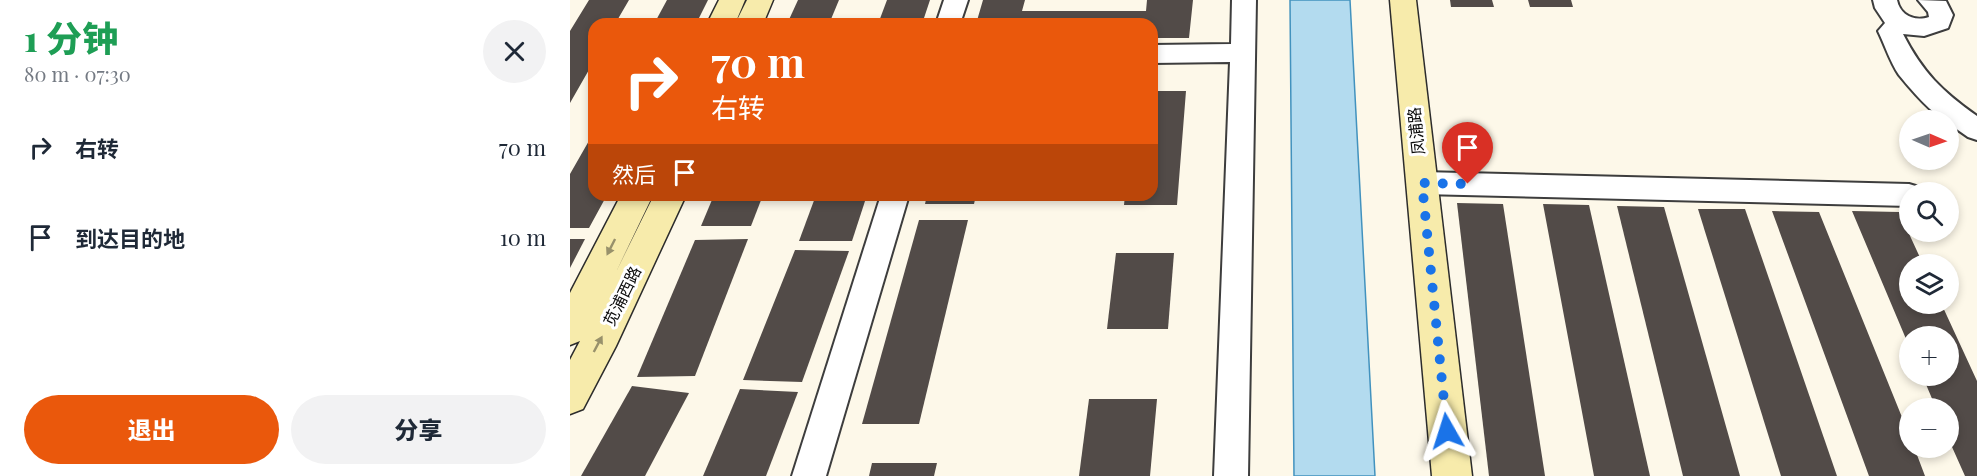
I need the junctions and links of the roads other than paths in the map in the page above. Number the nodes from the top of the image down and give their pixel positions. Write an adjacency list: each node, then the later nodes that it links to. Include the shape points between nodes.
1 (732, 0): 9 (street)
2 (760, 0): 10 (street)
3 (956, 0): 11 (street)
4 (1244, 0): 13 (street)
5 (1385, 0): 25 (street, 凤浦路)
6 (1403, 0): 16 (street, 凤浦路)
7 (1885, 0): 12 (street, via 1887,9)
8 (1930, 0): 12 (street, via 1939,9 1940,22 1925,28)
9 (724, 18)
10 (752, 18)
11 (950, 18)
12 (1902, 23): 15 (street, via 1890,31 1908,68 1942,105)
13 (1243, 53): 14 (street); 24 (street)
14 (1158, 54)
15 (1977, 130)
16 (1422, 183): 17 (street); 26 (street, 凤浦路)
17 (1899, 195)
18 (634, 201): 21 (street, 苋浦西路, one-way to 21)
19 (666, 201): 22 (street, 苋浦西路, one-way to 19)
20 (893, 201): 23 (street)
21 (570, 329)
22 (570, 396)
23 (809, 476)
24 (1231, 476)
25 (1429, 476)
26 (1452, 476)

